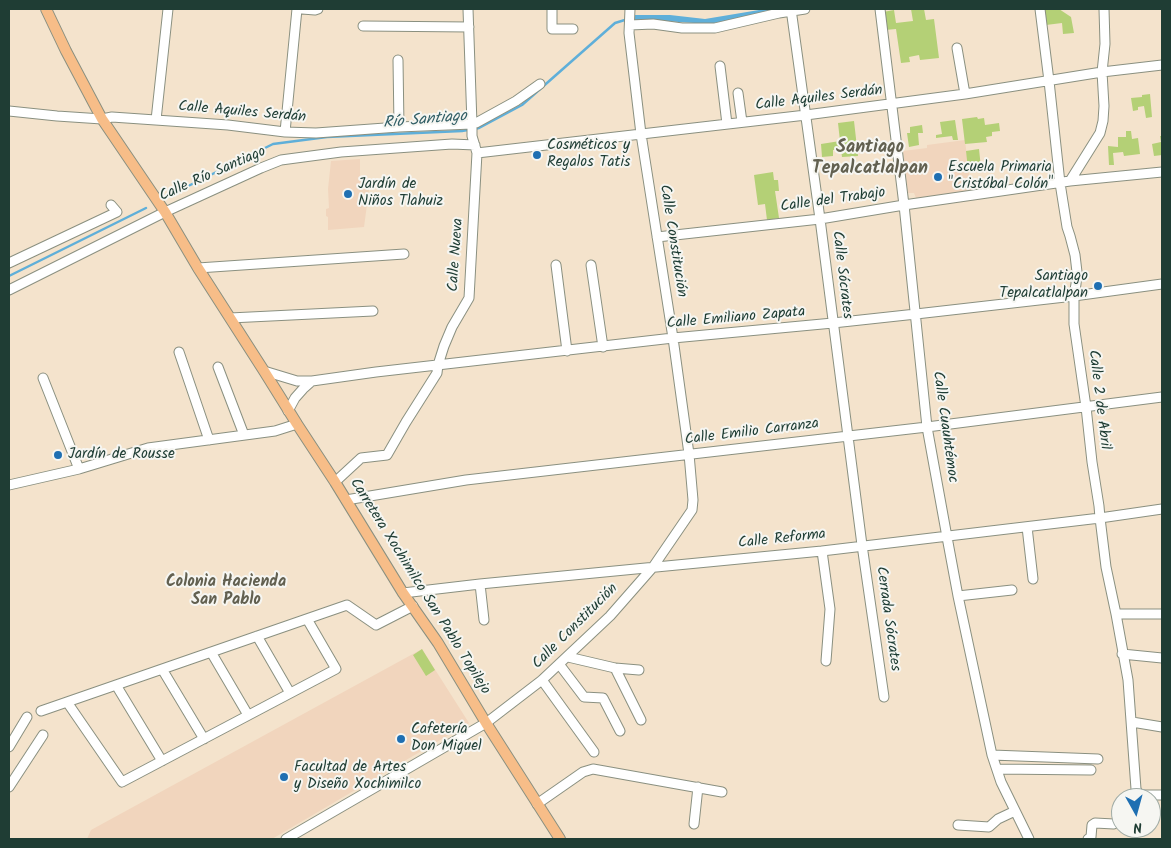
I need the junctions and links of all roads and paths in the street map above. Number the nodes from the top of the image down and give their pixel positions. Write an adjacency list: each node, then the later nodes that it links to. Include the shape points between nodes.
1 (46, 9): 30 (main road, Carretera Xochimilco San Pablo Topilejo)
2 (168, 9): 31 (street)
3 (298, 9): 36 (street)
4 (302, 9): 5 (street)
5 (318, 9)
6 (468, 9): 16 (street, Calle Nueva)
7 (552, 9): 17 (street, via 552,29)
8 (805, 9): 13 (street)
9 (880, 9): 27 (street, Calle Cuauhtémoc)
10 (1040, 9): 23 (street, Calle 2 de Abril)
11 (1104, 9): 22 (street)
12 (630, 10): 14 (street, Calle Constitución)
13 (791, 10): 14 (street, via 715,28); 29 (street, Calle Sócrates)
14 (630, 24): 37 (street, Calle Constitución)
15 (362, 26): 16 (street)
16 (468, 27): 34 (street, Calle Nueva)
17 (573, 29)
18 (957, 48): 26 (street)
19 (398, 60): 35 (street)
20 (1162, 65): 22 (street, Calle Aquiles Serdán)
21 (720, 66): 33 (street)
22 (1102, 72): 23 (street, Calle Aquiles Serdán); 40 (street, via 1104,106 1100,133)
23 (1049, 80): 26 (street, Calle Aquiles Serdán); 41 (street, Calle 2 de Abril)
24 (540, 84): 34 (street)
25 (738, 93): 32 (street)
26 (965, 94): 27 (street, Calle Aquiles Serdán)
27 (892, 104): 29 (street, Calle Aquiles Serdán); 43 (street, Calle Cuauhtémoc)
28 (9, 110): 30 (street, Calle Aquiles Serdán)
29 (806, 115): 32 (street, Calle Aquiles Serdán); 45 (street, Calle Sócrates)
30 (102, 119): 31 (street, Calle Aquiles Serdán); 44 (main road, Carretera Xochimilco San Pablo Topilejo)
31 (156, 120): 36 (street, Calle Aquiles Serdán)
32 (742, 122): 33 (street, Calle Aquiles Serdán)
33 (727, 124): 37 (street, Calle Aquiles Serdán)
34 (472, 125): 35 (street, Calle Aquiles Serdán); 38 (street, Calle Nueva)
35 (399, 127): 36 (street, Calle Aquiles Serdán)
36 (285, 132)
37 (641, 134): 38 (street, Calle Aquiles Serdán); 46 (street, Calle Constitución)
38 (475, 145): 44 (street, Calle Río Santiago, via 349,151 281,160); 63 (street, Calle Nueva, via 469,298 452,327)
39 (1162, 172): 40 (street, Calle del Trabajo)
40 (1070, 181): 41 (street, Calle del Trabajo)
41 (1060, 183): 43 (street, Calle del Trabajo); 54 (street, Calle 2 de Abril, via 1077,272)
42 (111, 205): 48 (street, via 118,212)
43 (904, 205): 45 (street, Calle del Trabajo); 56 (street, Calle Cuauhtémoc)
44 (165, 212): 51 (main road, Carretera Xochimilco San Pablo Topilejo); 53 (street, Calle Río Santiago)
45 (820, 219): 46 (street, Calle del Trabajo); 58 (street, Calle Sócrates)
46 (657, 237): 59 (street, Calle Constitución)
47 (404, 254): 51 (street)
48 (9, 263)
49 (556, 265): 61 (street)
50 (591, 265): 60 (street)
51 (198, 268): 57 (main road, Carretera Xochimilco San Pablo Topilejo)
52 (1162, 284): 54 (street, Calle Emiliano Zapata)
53 (9, 290)
54 (1074, 296): 56 (street, Calle Emiliano Zapata); 69 (street, Calle 2 de Abril, via 1074,324)
55 (373, 311): 57 (street)
56 (916, 314): 58 (street, Calle Emiliano Zapata); 72 (street, Calle Cuauhtémoc)
57 (230, 318): 65 (main road, Carretera Xochimilco San Pablo Topilejo)
58 (834, 324): 59 (street, Calle Emiliano Zapata); 74 (street, Calle Sócrates)
59 (673, 338): 60 (street, Calle Emiliano Zapata); 76 (street, Calle Constitución)
60 (602, 347): 61 (street, Calle Emiliano Zapata)
61 (567, 351): 63 (street, Calle Emiliano Zapata)
62 (179, 352): 75 (street)
63 (438, 365): 67 (street, Calle Emiliano Zapata); 78 (street, Calle Nueva, via 437,373 387,455 361,458)
64 (218, 367): 73 (street)
65 (264, 371): 67 (street, Calle Emiliano Zapata, via 297,381); 70 (main road, Carretera Xochimilco San Pablo Topilejo)
66 (43, 378): 77 (street)
67 (312, 381): 70 (street, via 295,398)
68 (1162, 397): 69 (street, Calle Emilio Carranza)
69 (1086, 407): 72 (street, Calle Emilio Carranza); 82 (street, Calle 2 de Abril)
70 (288, 411): 71 (main road, Carretera Xochimilco San Pablo Topilejo)
71 (296, 424): 73 (street); 78 (main road, Carretera Xochimilco San Pablo Topilejo)
72 (927, 426): 74 (street, Calle Emilio Carranza); 84 (street, Calle Cuauhtémoc)
73 (244, 436): 75 (street)
74 (847, 436): 76 (street, Calle Emilio Carranza); 85 (street, Calle Sócrates)
75 (209, 440): 77 (street, via 148,448)
76 (689, 454): 80 (street, Calle Emilio Carranza, via 466,480); 87 (street, Calle Constitución, via 692,510)
77 (79, 469): 79 (street)
78 (335, 482): 80 (main road, Carretera Xochimilco San Pablo Topilejo)
79 (9, 485)
80 (346, 500): 91 (main road, Carretera Xochimilco San Pablo Topilejo)
81 (1162, 509): 82 (street, Calle Reforma)
82 (1100, 518): 83 (street, Calle Reforma); 94 (street, Calle 2 de Abril)
83 (1027, 527): 84 (street, Calle Reforma); 88 (street)
84 (947, 537): 85 (street, Calle Reforma); 92 (street, Calle Cuauhtémoc)
85 (862, 545): 86 (street, Calle Reforma); 111 (street, Cerrada Sócrates)
86 (822, 551): 87 (street, Calle Reforma); 103 (street, via 830,609)
87 (654, 566): 89 (street, Calle Reforma); 101 (street, Calle Constitución, via 610,616)
88 (1033, 579)
89 (480, 584): 91 (street, Calle Reforma); 97 (street)
90 (1012, 590): 92 (street)
91 (403, 593): 93 (main road, Carretera Xochimilco San Pablo Topilejo)
92 (958, 596): 125 (street, Calle Cuauhtémoc)
93 (413, 606): 96 (street, via 376,625 348,605); 118 (main road, Carretera Xochimilco San Pablo Topilejo)
94 (1116, 614): 95 (street); 100 (street, Calle 2 de Abril)
95 (1162, 614)
96 (308, 619): 98 (street); 110 (street, via 336,669)
97 (484, 620)
98 (257, 636): 99 (street); 110 (street)
99 (211, 652): 106 (street); 114 (street)
100 (1122, 654): 102 (street); 117 (street, Calle 2 de Abril)
101 (568, 656): 104 (street, Calle Constitución); 105 (street)
102 (1162, 658)
103 (826, 662)
104 (559, 664): 108 (street, Calle Constitución); 120 (street, via 584,696 603,698)
105 (615, 668): 107 (street); 116 (street)
106 (162, 669): 109 (street); 122 (street)
107 (639, 670)
108 (542, 680): 118 (street, Calle Constitución); 124 (street)
109 (116, 685): 112 (street); 127 (street)
110 (290, 693): 114 (street)
111 (884, 697)
112 (67, 702): 113 (street); 127 (street, via 122,782)
113 (41, 711)
114 (248, 715): 122 (street)
115 (27, 717): 123 (street)
116 (642, 720)
117 (1132, 722): 119 (street); 133 (street, Calle 2 de Abril, via 1136,788 1139,795)
118 (486, 723): 134 (main road, Carretera Xochimilco San Pablo Topilejo); 139 (street, Calle Constitución)
119 (1162, 727)
120 (620, 731)
121 (42, 735): 130 (street)
122 (204, 739): 127 (street)
123 (9, 748)
124 (594, 752)
125 (992, 754): 126 (street); 128 (street, Calle Cuauhtémoc)
126 (1098, 759)
127 (162, 761)
128 (997, 769): 129 (street); 135 (street, Calle Cuauhtémoc)
129 (1091, 770)
130 (9, 788)
131 (698, 788): 132 (street); 134 (street, via 593,769 583,772); 136 (street)
132 (722, 792)
133 (1162, 795)
134 (537, 804): 140 (main road, Carretera Xochimilco San Pablo Topilejo)
135 (1015, 810): 138 (street, via 989,827); 141 (street, Calle Cuauhtémoc)
136 (694, 824)
137 (1111, 824): 142 (street, via 1095,823)
138 (958, 825)
139 (286, 839)
140 (560, 839)
141 (1029, 839)
142 (1088, 839)

